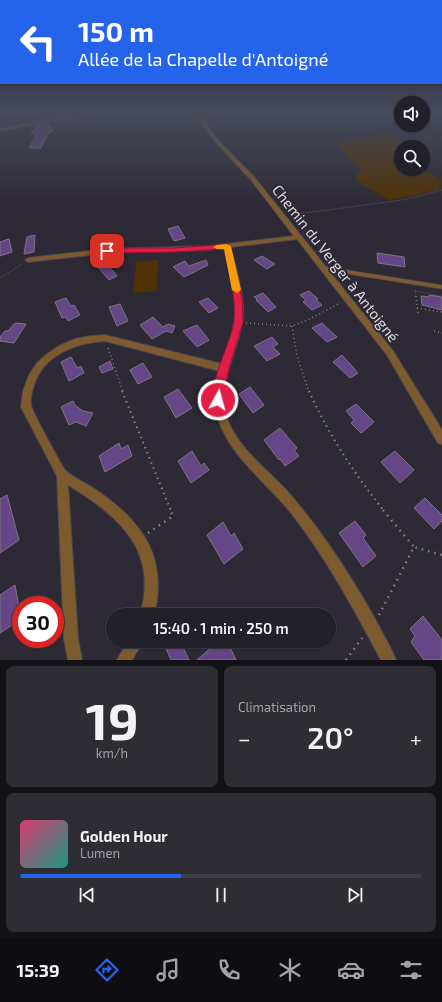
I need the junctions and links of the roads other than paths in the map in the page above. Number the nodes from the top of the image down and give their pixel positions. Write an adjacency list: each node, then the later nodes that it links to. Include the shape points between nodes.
1 (221, 144): 2 (street, Chemin du Verger à Antoigné, via 247,171)
2 (299, 237): 3 (street); 5 (street, Chemin du Verger à Antoigné)
3 (227, 246): 4 (street, via 107,251); 7 (street, via 238,298 239,322)
4 (28, 260)
5 (322, 268): 6 (lane); 8 (street, Chemin du Verger à Antoigné, via 402,371)
6 (442, 287)
7 (224, 368): 9 (street, via 105,338 90,338 61,348 38,368 26,394 26,407); 14 (street, via 218,400 224,426 230,438 309,527 347,583)
8 (442, 439)
9 (62, 475): 10 (street, via 94,495 128,523 140,539 150,563 152,588); 12 (street, via 71,639)
10 (148, 608)
11 (132, 648): 13 (street)
12 (75, 660)
13 (124, 660)
14 (389, 660)

